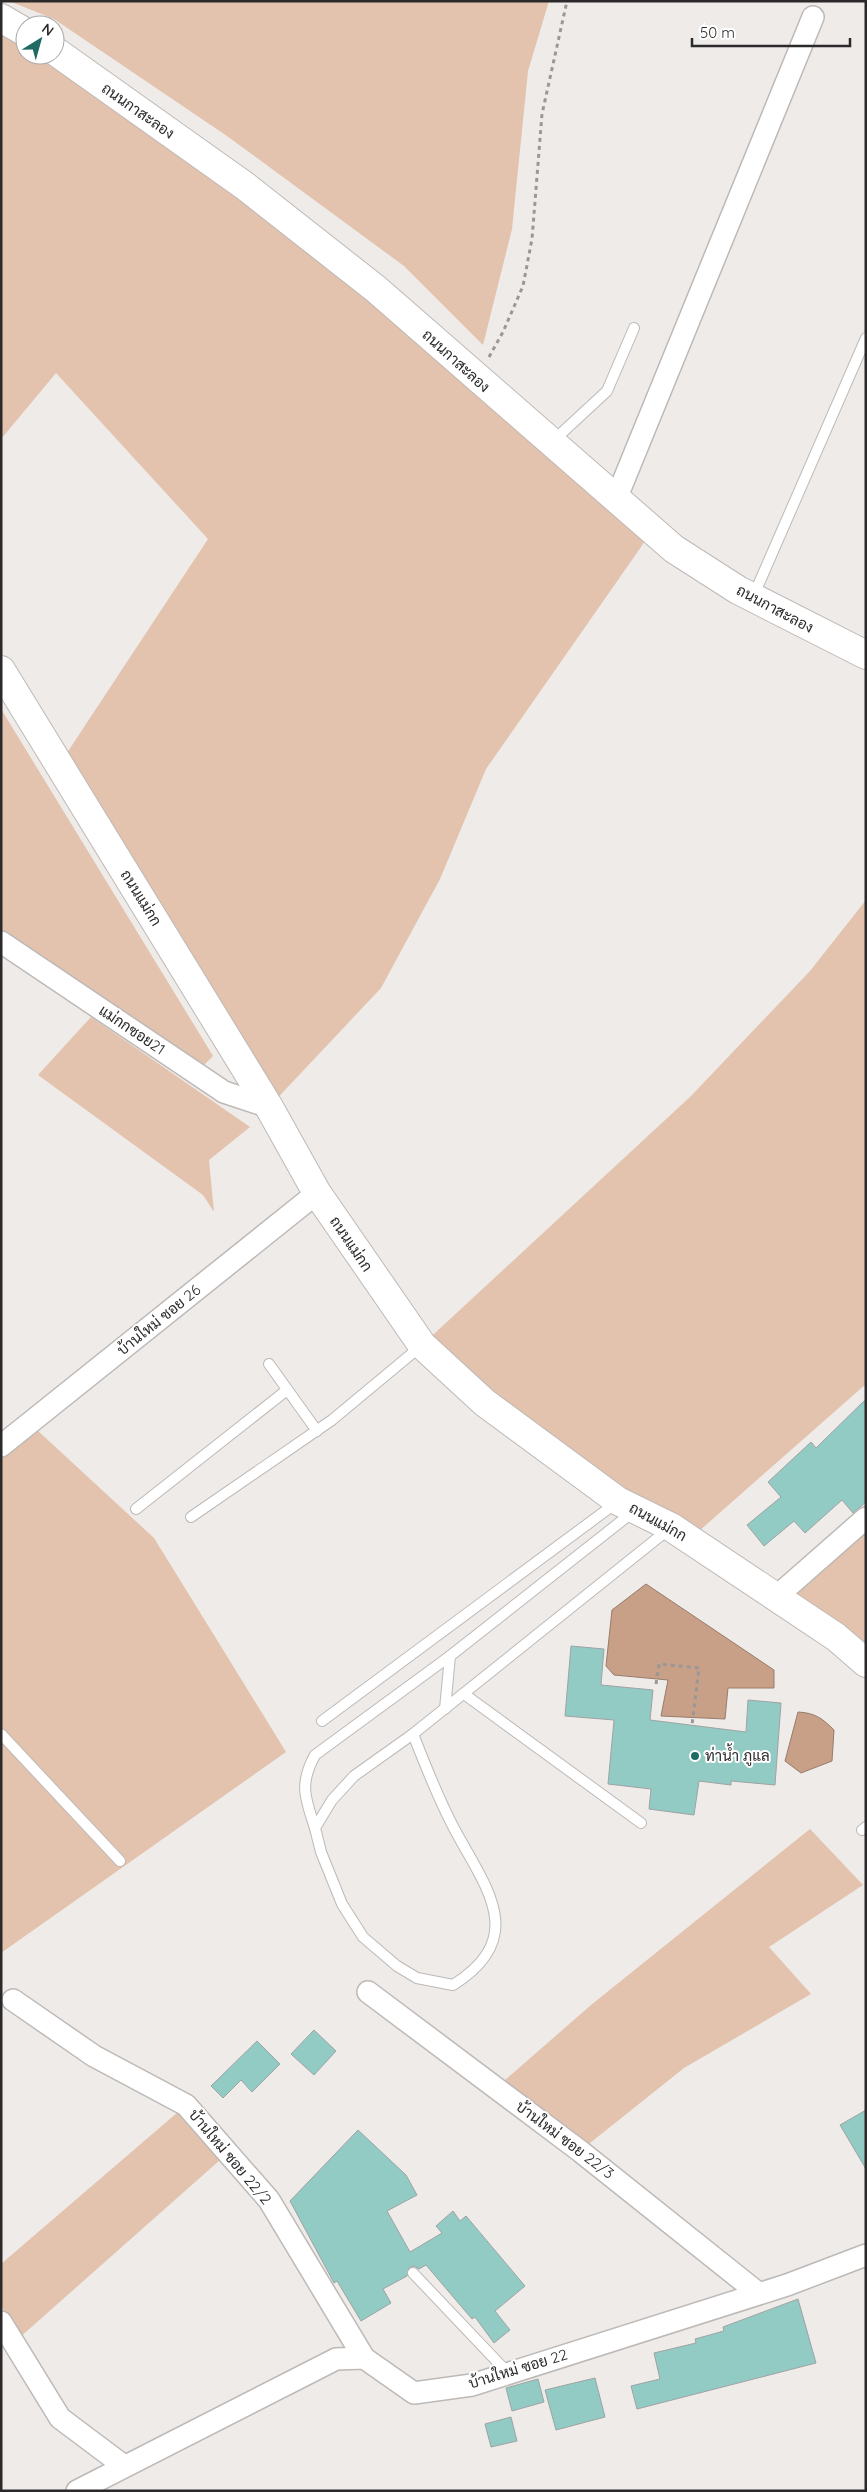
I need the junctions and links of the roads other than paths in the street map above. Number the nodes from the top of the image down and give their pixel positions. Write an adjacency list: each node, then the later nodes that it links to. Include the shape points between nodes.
1 (813, 17): 8 (street)
2 (1, 18): 3 (street)
3 (15, 26)
4 (65, 58): 7 (street, ถนนกาสะลอง, via 252,192 376,289)
5 (634, 328): 7 (lane, via 607,390)
6 (866, 338): 9 (lane)
7 (551, 444): 8 (street, ถนนกาสะลอง)
8 (616, 499): 9 (street, ถนนกาสะลอง, via 674,549)
9 (752, 598): 10 (street, ถนนกาสะลอง)
10 (866, 655)
11 (1, 670): 13 (street, ถนนแม่กก)
12 (1, 942): 13 (street, แม่กกซอย21, via 224,1092)
13 (269, 1107): 14 (street, ถนนแม่กก)
14 (318, 1193): 15 (street, ถนนแม่กก); 19 (street, บ้านใหม่ ซอย 26)
15 (422, 1345): 18 (lane); 20 (street, ถนนแม่กก, via 485,1403)
16 (269, 1364): 17 (lane)
17 (287, 1390): 18 (lane); 21 (lane)
18 (317, 1430): 22 (lane)
19 (1, 1446)
20 (627, 1505): 24 (street, ถนนแม่กก); 26 (lane); 30 (lane)
21 (136, 1509)
22 (191, 1516)
23 (866, 1518): 25 (street)
24 (671, 1527): 25 (street, ถนนแม่กก); 28 (lane)
25 (776, 1597): 27 (street, ถนนแม่กก, via 836,1637)
26 (450, 1656): 29 (lane); 34 (lane, via 315,1755 304,1781 304,1792)
27 (866, 1663)
28 (464, 1694): 29 (lane); 33 (lane)
29 (445, 1709): 32 (lane)
30 (322, 1721)
31 (1, 1734): 35 (lane)
32 (413, 1734): 34 (lane, via 354,1776 332,1800); 34 (lane, via 455,1832 485,1881 496,1915 493,1938 483,1961 453,1985 417,1978 397,1966 363,1937 342,1904)
33 (641, 1823)
34 (315, 1828)
35 (120, 1861)
36 (368, 1992): 40 (street, บ้านใหม่ ซอย 22/3, via 580,2151)
37 (13, 2000): 42 (street, บ้านใหม่ ซอย 22/2, via 94,2056 186,2105 269,2200)
38 (866, 2255): 40 (street, บ้านใหม่ ซอย 22)
39 (413, 2273): 43 (lane)
40 (758, 2293): 43 (street, บ้านใหม่ ซอย 22)
41 (1, 2322): 44 (street, via 60,2418)
42 (364, 2358): 43 (street, บ้านใหม่ ซอย 22, via 414,2393 472,2385); 44 (street, via 336,2359)
43 (508, 2373)
44 (124, 2466): 45 (street)
45 (77, 2491)

